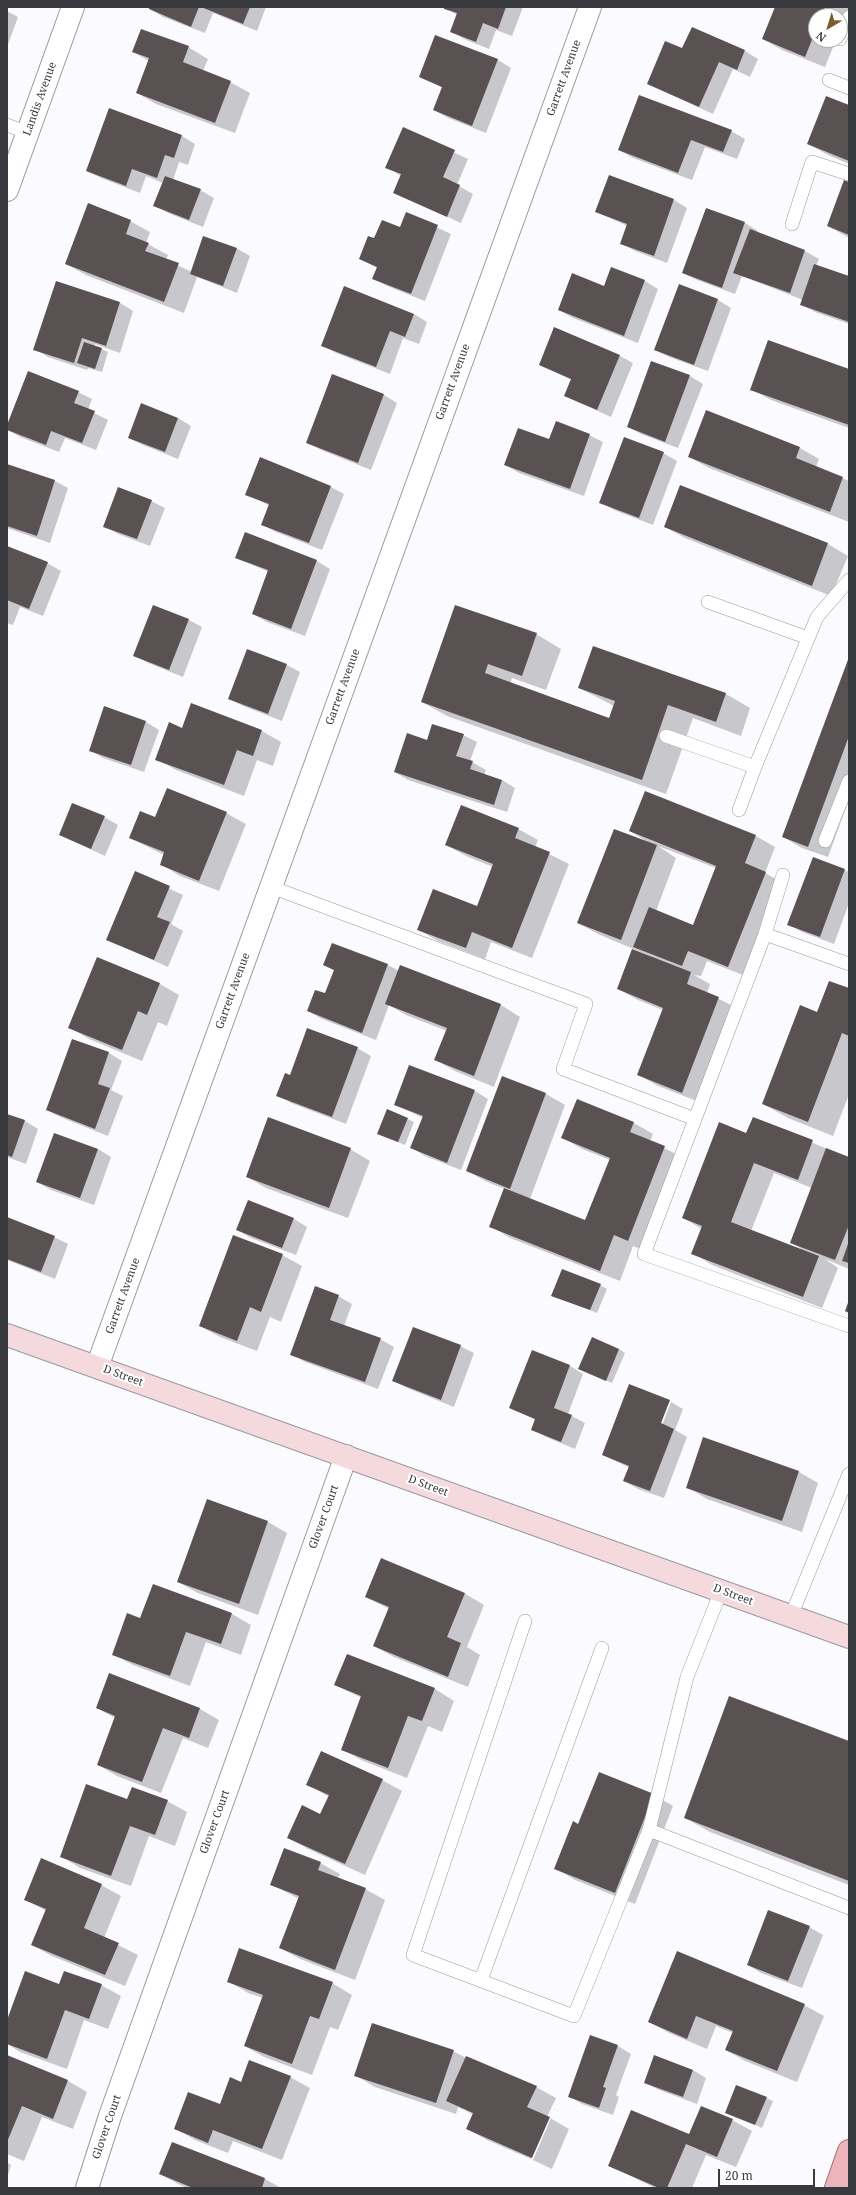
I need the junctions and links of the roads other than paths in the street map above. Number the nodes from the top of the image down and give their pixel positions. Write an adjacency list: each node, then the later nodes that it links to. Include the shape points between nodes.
1 (73, 7): 6 (street, Landis Avenue)
2 (590, 7): 19 (street, Garrett Avenue)
3 (828, 80): 4 (lane)
4 (849, 88)
5 (7, 125): 6 (lane)
6 (28, 132): 8 (street, Landis Avenue)
7 (849, 174): 9 (lane, via 812,162)
8 (7, 190)
9 (792, 224)
10 (849, 580): 12 (lane, via 817,617)
11 (708, 602): 12 (lane)
12 (808, 638): 14 (lane)
13 (666, 736): 14 (lane)
14 (755, 767): 16 (lane)
15 (849, 781): 17 (lane)
16 (739, 810)
17 (825, 841)
18 (783, 875): 20 (lane)
19 (271, 886): 22 (lane, via 586,1004 564,1069); 25 (street, Garrett Avenue)
20 (765, 934): 21 (lane); 22 (lane)
21 (849, 964)
22 (695, 1119): 23 (lane, via 644,1254)
23 (849, 1326)
24 (7, 1335): 25 (street, D Street)
25 (97, 1367): 26 (street, D Street)
26 (346, 1456): 28 (street, D Street); 37 (street, Glover Court, via 110,2116)
27 (849, 1474): 29 (lane)
28 (721, 1591): 29 (street, D Street); 33 (lane, via 687,1677)
29 (791, 1616): 31 (street, D Street)
30 (525, 1621): 35 (lane, via 413,1955)
31 (849, 1637)
32 (602, 1648): 35 (lane)
33 (649, 1830): 34 (lane); 35 (lane, via 574,2016)
34 (849, 1908)
35 (481, 1980)
36 (849, 2151): 38 (main road)
37 (87, 2188)
38 (836, 2188)

